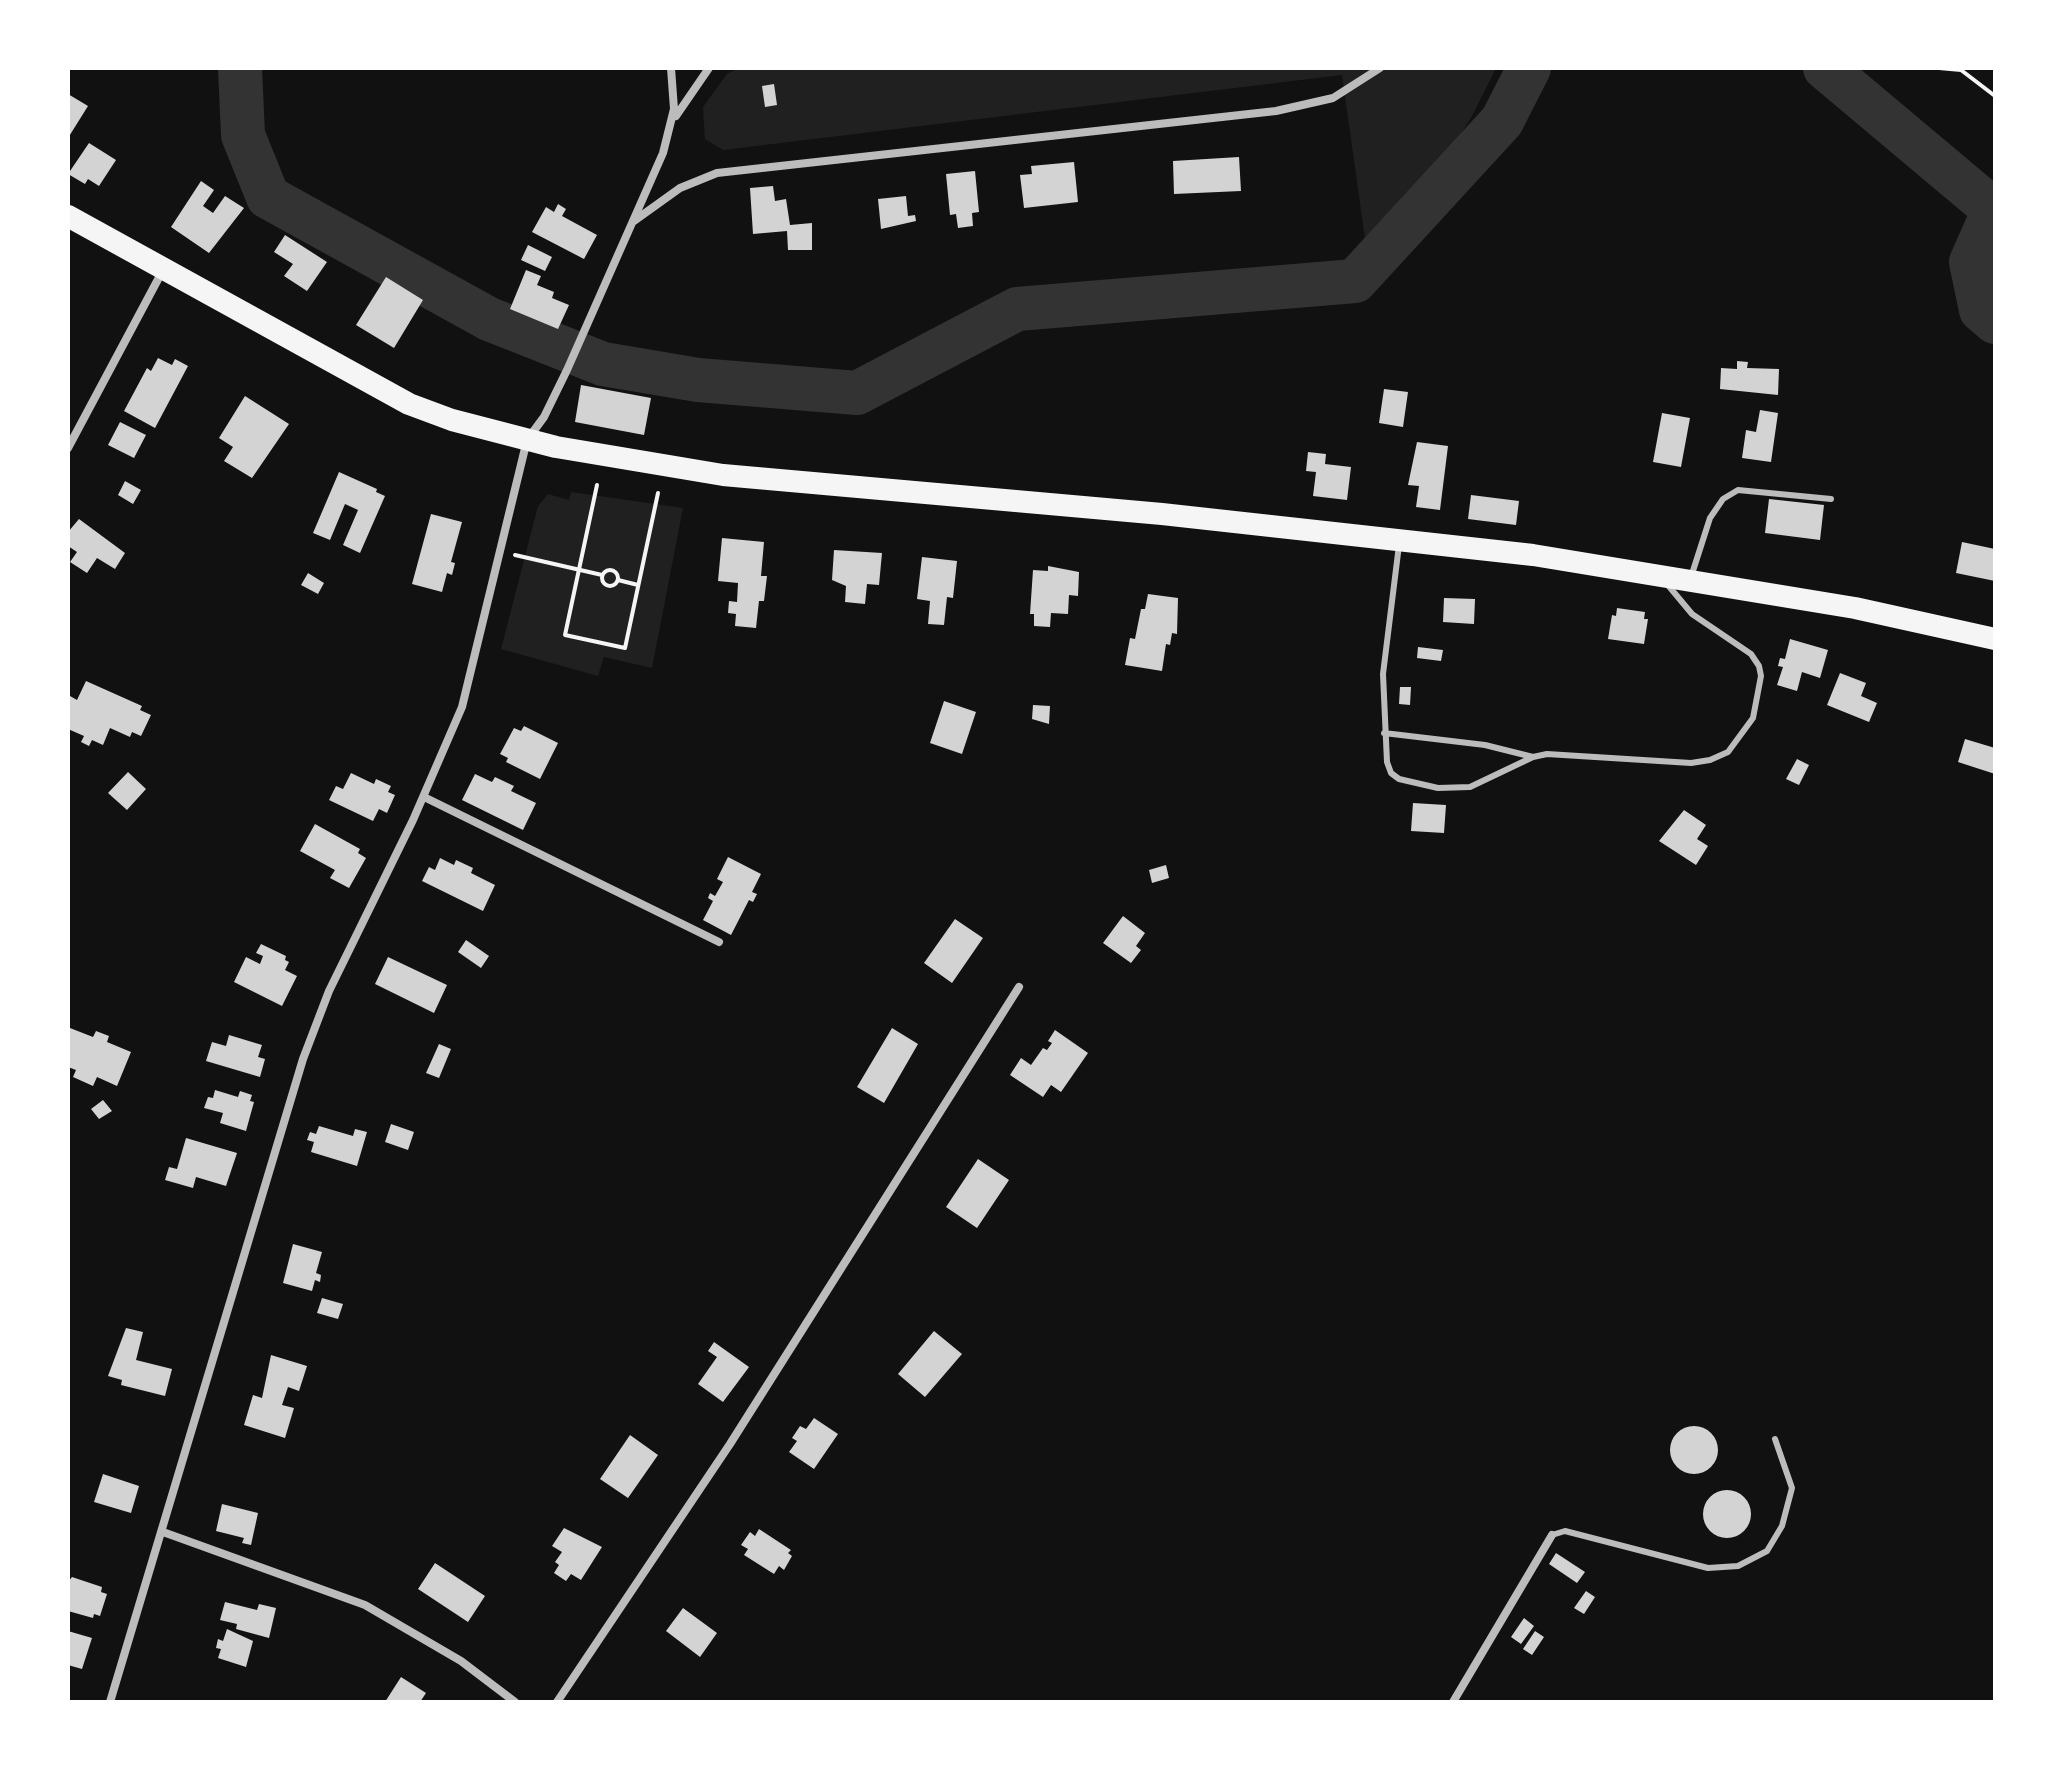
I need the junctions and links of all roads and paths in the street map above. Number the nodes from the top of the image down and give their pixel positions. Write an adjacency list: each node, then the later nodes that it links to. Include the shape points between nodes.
1 (671, 68): 6 (street)
2 (709, 68): 6 (street)
3 (1380, 68): 8 (street, via 1333,98 1276,111 717,173 680,188)
4 (1939, 68): 5 (path, via 1961,70)
5 (1995, 96)
6 (671, 124): 8 (street)
7 (68, 216): 9 (highway)
8 (633, 221): 10 (street, via 567,370)
9 (164, 270): 10 (highway, via 409,404); 11 (street)
10 (527, 440): 15 (highway, via 723,475); 26 (street, via 466,693)
11 (68, 448)
12 (597, 485): 17 (path)
13 (658, 493): 22 (path)
14 (1831, 499): 21 (lane, via 1738,490 1723,499 1710,518)
15 (1400, 538): 19 (highway); 24 (lane, via 1383,674)
16 (515, 555): 17 (path)
17 (579, 571): 18 (path); 22 (path, via 565,635 625,648)
18 (602, 575): 20 (path, via 612,570); 20 (path, via 609,586)
19 (1663, 576): 21 (highway); 25 (lane, via 1692,614 1751,654 1759,666 1758,700 1741,737 1728,752 1691,763)
20 (618, 580): 22 (path)
21 (1690, 580): 23 (highway)
22 (638, 585)
23 (1995, 639)
24 (1384, 733): 25 (lane, via 1485,745); 25 (lane, via 1391,773 1410,784 1470,787)
25 (1533, 757)
26 (424, 797): 27 (street); 30 (street, via 311,1034)
27 (719, 942)
28 (1019, 987): 34 (street, via 730,1444)
29 (1775, 1439): 31 (lane, via 1792,1488 1782,1526 1767,1551 1738,1566 1708,1568 1565,1531)
30 (163, 1532): 32 (street); 33 (street, via 365,1605 461,1661)
31 (1552, 1535): 35 (street)
32 (110, 1702)
33 (515, 1702)
34 (557, 1702)
35 (1453, 1702)

